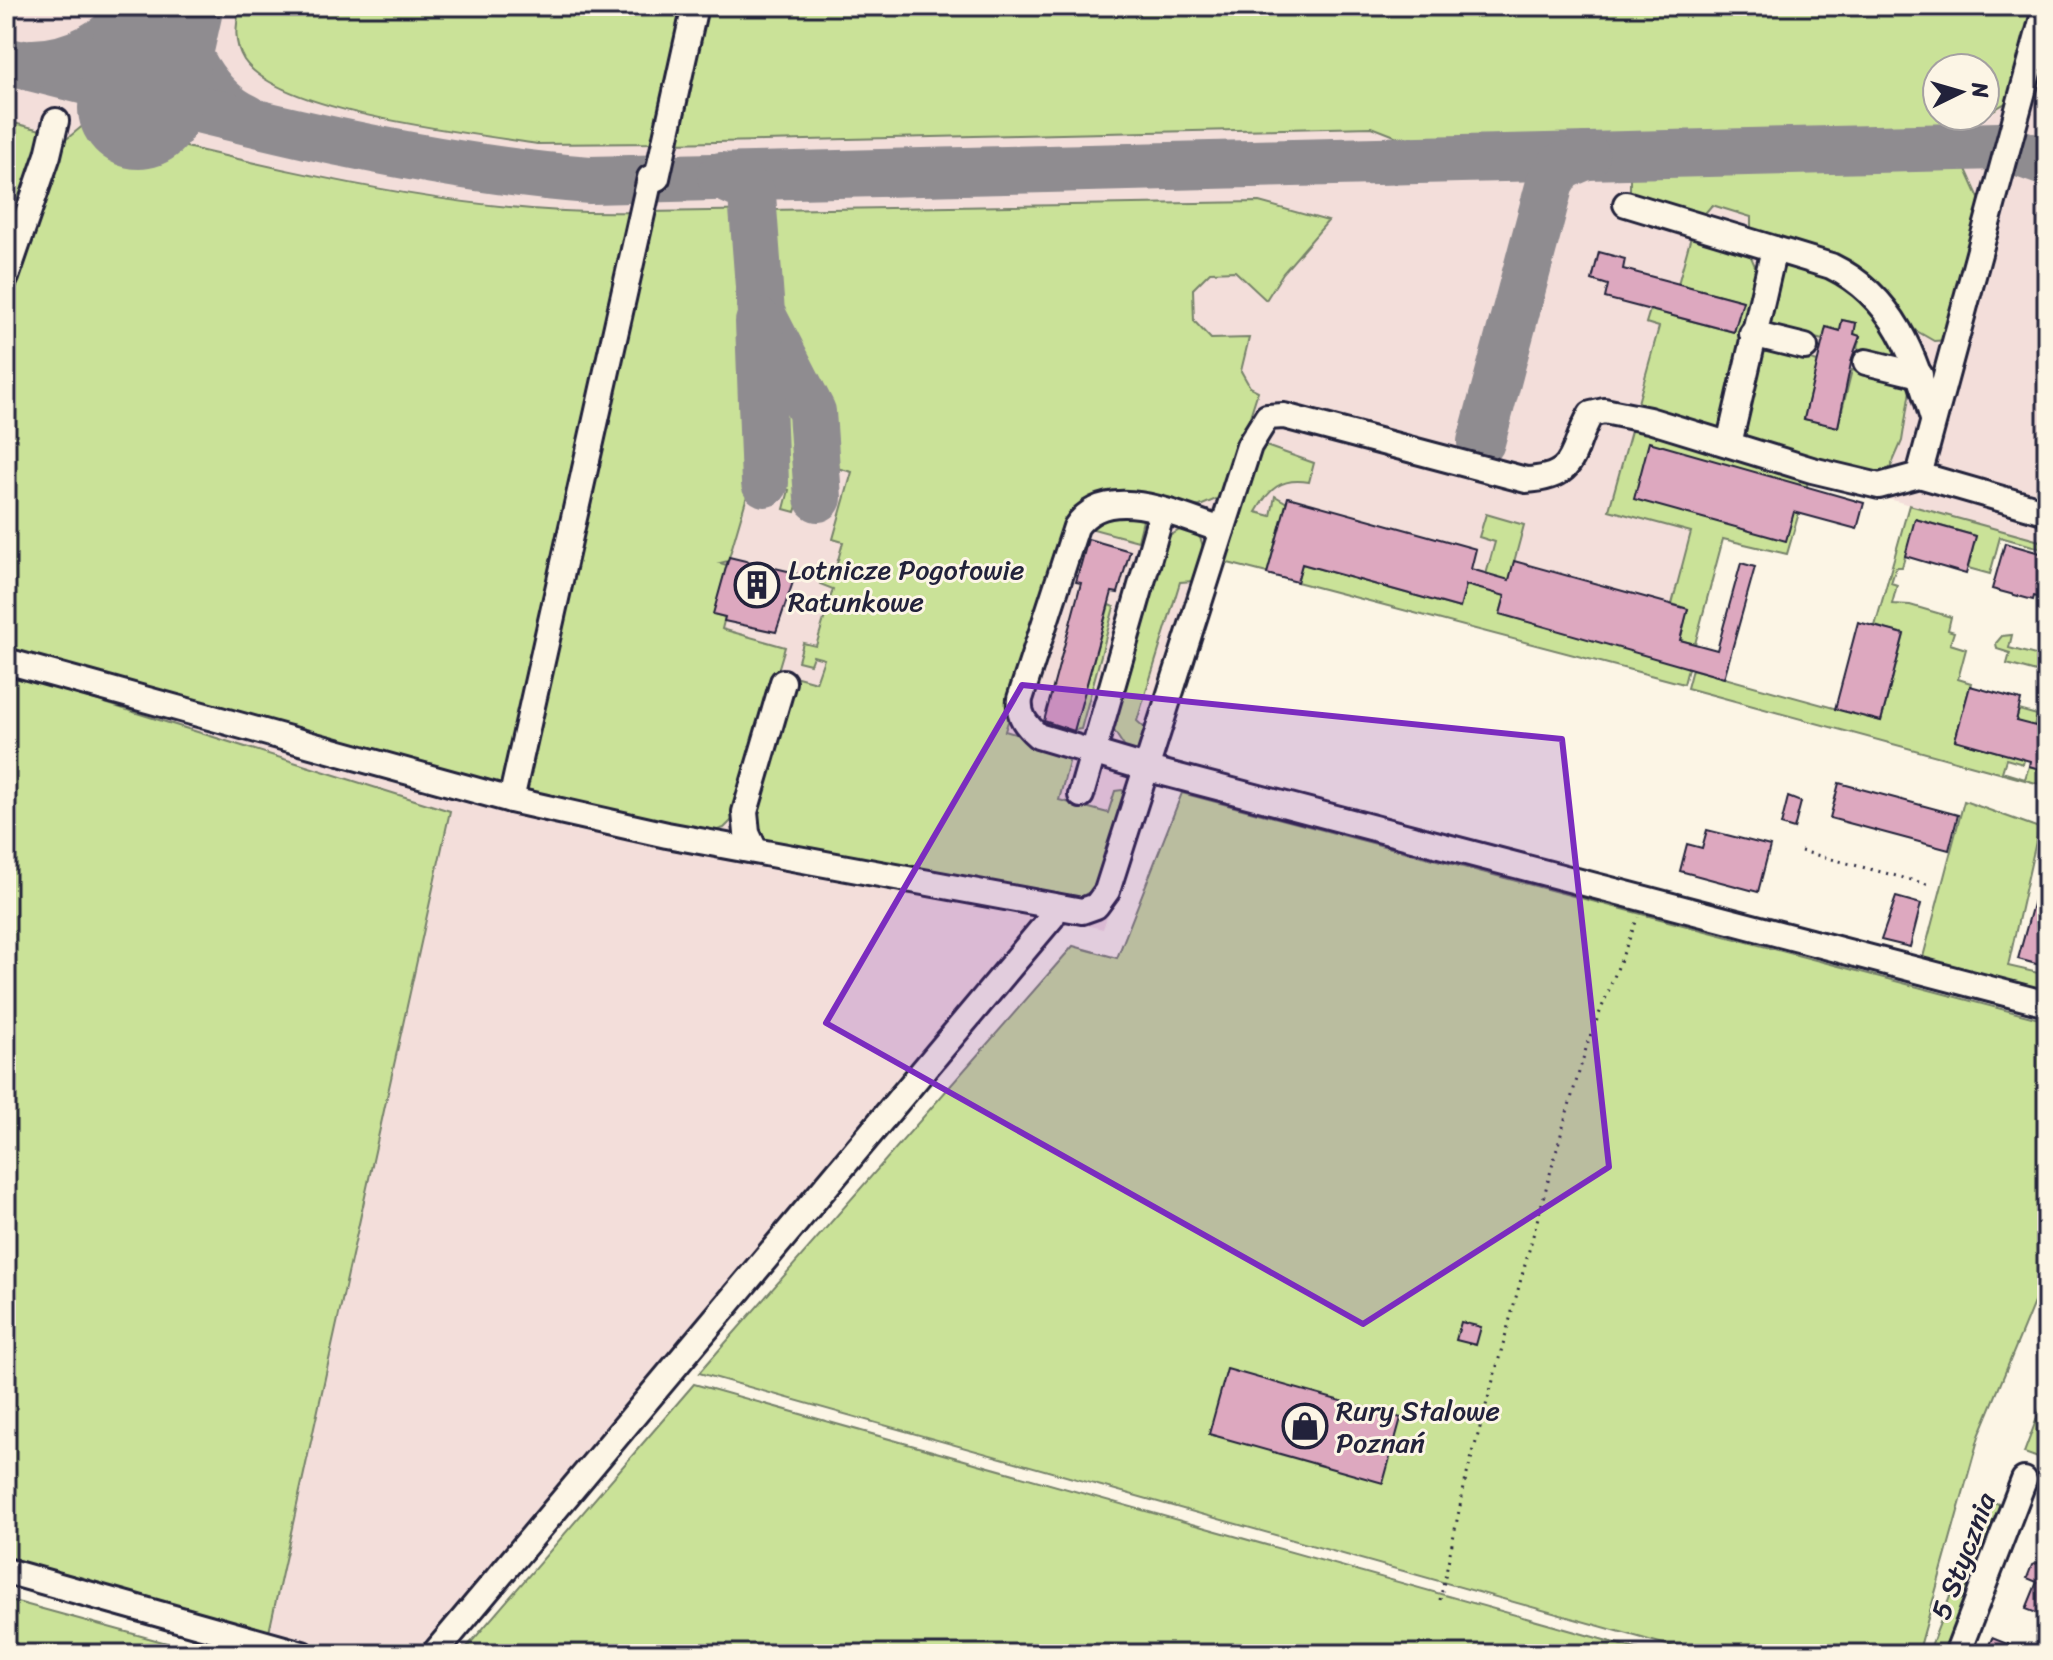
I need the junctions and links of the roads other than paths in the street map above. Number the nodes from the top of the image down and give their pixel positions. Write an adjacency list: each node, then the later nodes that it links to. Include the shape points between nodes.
1 (695, 6): 22 (street)
2 (2046, 6): 11 (street)
3 (56, 121): 6 (street)
4 (1626, 204): 5 (street)
5 (1774, 249): 7 (street); 10 (street, via 1831,266 1869,289 1902,332)
6 (6, 277)
7 (1752, 334): 8 (street); 12 (street)
8 (1805, 347)
9 (1866, 362): 10 (street)
10 (1920, 375): 11 (street)
11 (1934, 420): 13 (street)
12 (1729, 444): 13 (street, via 1879,486); 16 (street, via 1649,420 1597,412 1585,424 1568,465 1546,478 1526,480 1276,415 1262,421 1252,436)
13 (1919, 475): 15 (street)
14 (1162, 512): 16 (street); 19 (street); 19 (street, via 1117,503 1081,518 1020,699 1023,719 1038,736)
15 (2047, 512)
16 (1222, 530): 20 (street)
17 (6, 661): 22 (street)
18 (783, 682): 23 (street)
19 (1094, 753): 20 (street); 21 (street)
20 (1146, 768): 26 (street, via 1102,900 1089,910); 27 (street)
21 (1081, 795)
22 (511, 800): 24 (street)
23 (745, 812): 24 (street, via 738,830); 25 (street)
24 (719, 844): 25 (street)
25 (755, 850): 26 (street)
26 (1054, 906): 31 (street, via 1052,917)
27 (2047, 1004)
28 (2024, 1480): 32 (street, 5 Stycznia)
29 (6, 1571): 30 (street)
30 (302, 1654)
31 (434, 1654)
32 (1957, 1654)

